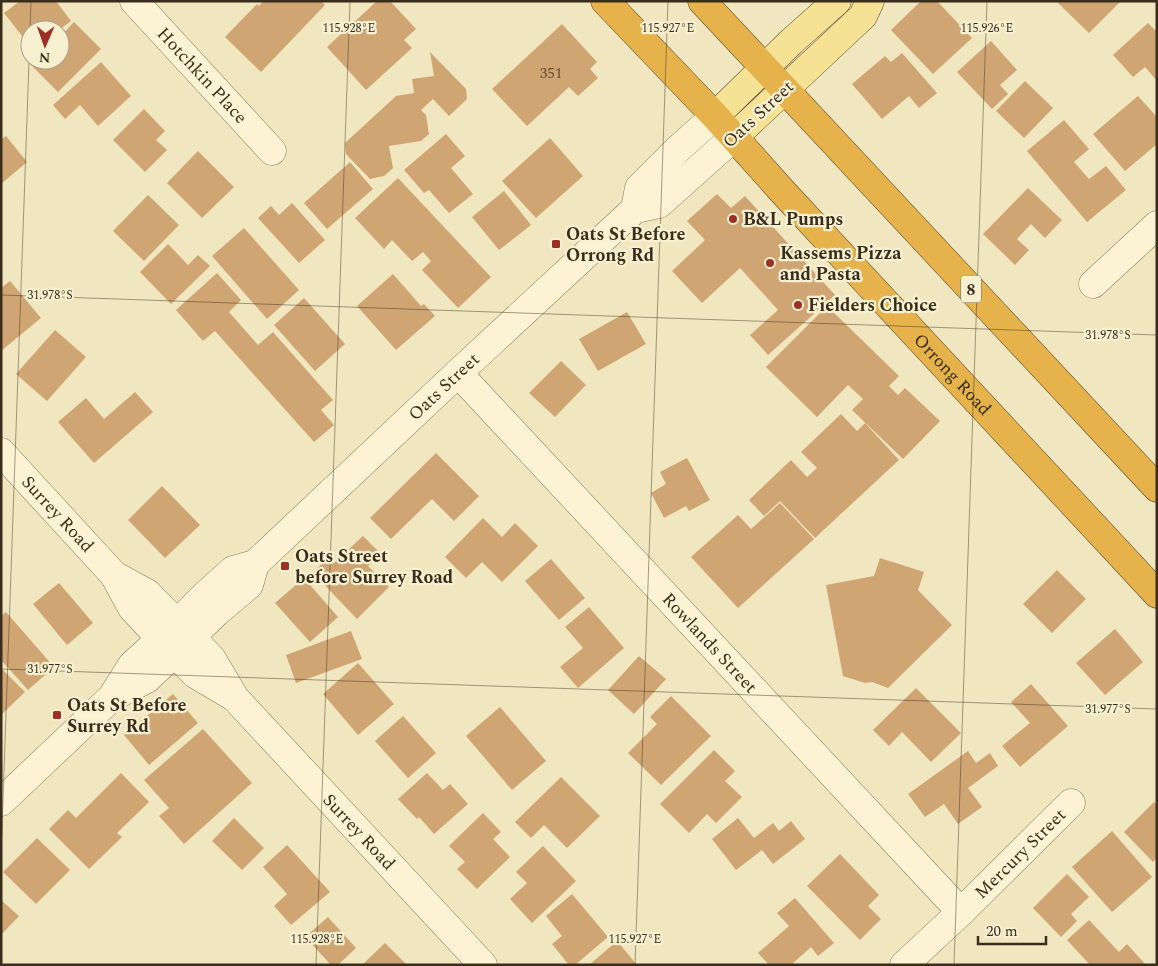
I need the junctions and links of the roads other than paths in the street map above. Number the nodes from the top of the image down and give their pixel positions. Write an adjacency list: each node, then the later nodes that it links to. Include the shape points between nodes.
1 (134, 1): 10 (street, Hotchkin Place)
2 (605, 1): 8 (highway, Orrong Road)
3 (702, 1): 6 (highway, 8)
4 (837, 1): 6 (main road, Oats Street)
5 (870, 1): 7 (main road, Oats Street, via 863,16)
6 (764, 67): 7 (highway, 8); 8 (main road, Oats Street)
7 (784, 90): 9 (main road, Oats Street); 16 (highway, 8)
8 (715, 116): 9 (highway, Orrong Road); 11 (street, Oats Street, via 639,188)
9 (734, 137): 11 (street, Oats Street, via 659,204); 17 (highway, Orrong Road)
10 (272, 151)
11 (635, 210): 14 (street, Oats Street)
12 (1157, 225): 13 (street)
13 (1093, 284)
14 (458, 373): 18 (street, Oats Street, via 255,564 249,585); 21 (street, Rowlands Street)
15 (1, 452): 18 (street, Surrey Road, via 114,575 147,593)
16 (1157, 488)
17 (1157, 594)
18 (176, 638): 19 (street, Oats Street, via 147,679 112,697); 22 (street, Surrey Road, via 212,659 235,698)
19 (1, 802)
20 (1071, 804): 21 (street, Mercury Street)
21 (961, 912): 23 (street, Mercury Street)
22 (483, 965)
23 (904, 965)

